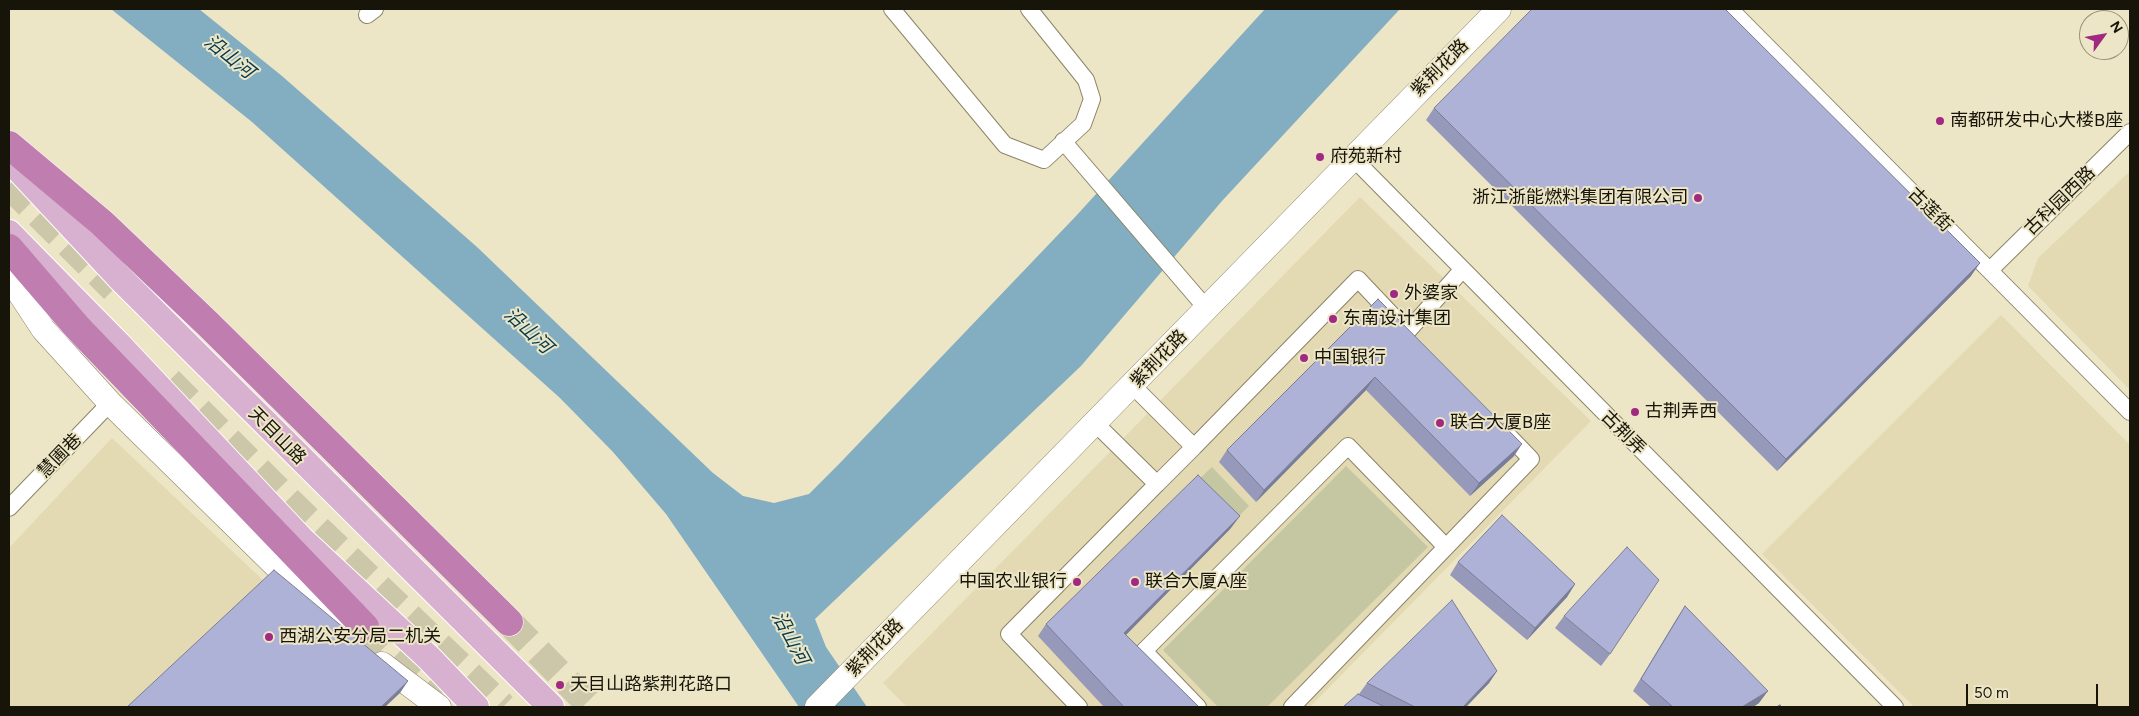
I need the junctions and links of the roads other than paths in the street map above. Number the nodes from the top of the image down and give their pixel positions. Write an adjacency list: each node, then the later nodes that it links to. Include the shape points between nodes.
1 (892, 9): 6 (street, via 1005,144 1044,160)
2 (1029, 9): 6 (street, via 1086,80 1092,98 1084,124)
3 (1499, 9): 8 (street, 紫荆花路)
4 (1730, 9): 13 (street, 古莲街)
5 (2130, 132): 13 (street, 古科园西路)
6 (1063, 141): 15 (street)
7 (9, 145): 27 (highway, via 102,223 201,317)
8 (1352, 158): 12 (street, 古荆弄); 15 (street, 紫荆花路)
9 (9, 159): 31 (main road, 天目山路, via 119,277)
10 (9, 233): 30 (main road, via 301,539 429,658)
11 (9, 248): 28 (highway, via 77,326)
12 (1462, 270): 16 (street); 36 (street, 古荆弄)
13 (1990, 270): 20 (street, 古莲街)
14 (9, 277): 19 (street, via 43,329)
15 (1207, 309): 18 (street, 紫荆花路)
16 (1408, 331): 17 (street); 23 (street, via 1358,279)
17 (1422, 345)
18 (1133, 386): 21 (street, 紫荆花路); 23 (street)
19 (110, 404): 25 (street, 慧圃巷); 29 (street, via 349,638)
20 (2130, 412)
21 (1096, 424): 24 (street); 32 (street, 紫荆花路)
22 (1497, 424): 26 (street, via 1532,459)
23 (1194, 447): 24 (street)
24 (1157, 484): 33 (street, via 1009,634)
25 (9, 508)
26 (1446, 547): 34 (street, via 1348,446 1144,651); 35 (street)
27 (509, 622)
28 (365, 627)
29 (439, 707)
30 (476, 707)
31 (551, 707)
32 (817, 707)
33 (1079, 707)
34 (1198, 707)
35 (1292, 707)
36 (1895, 707)

